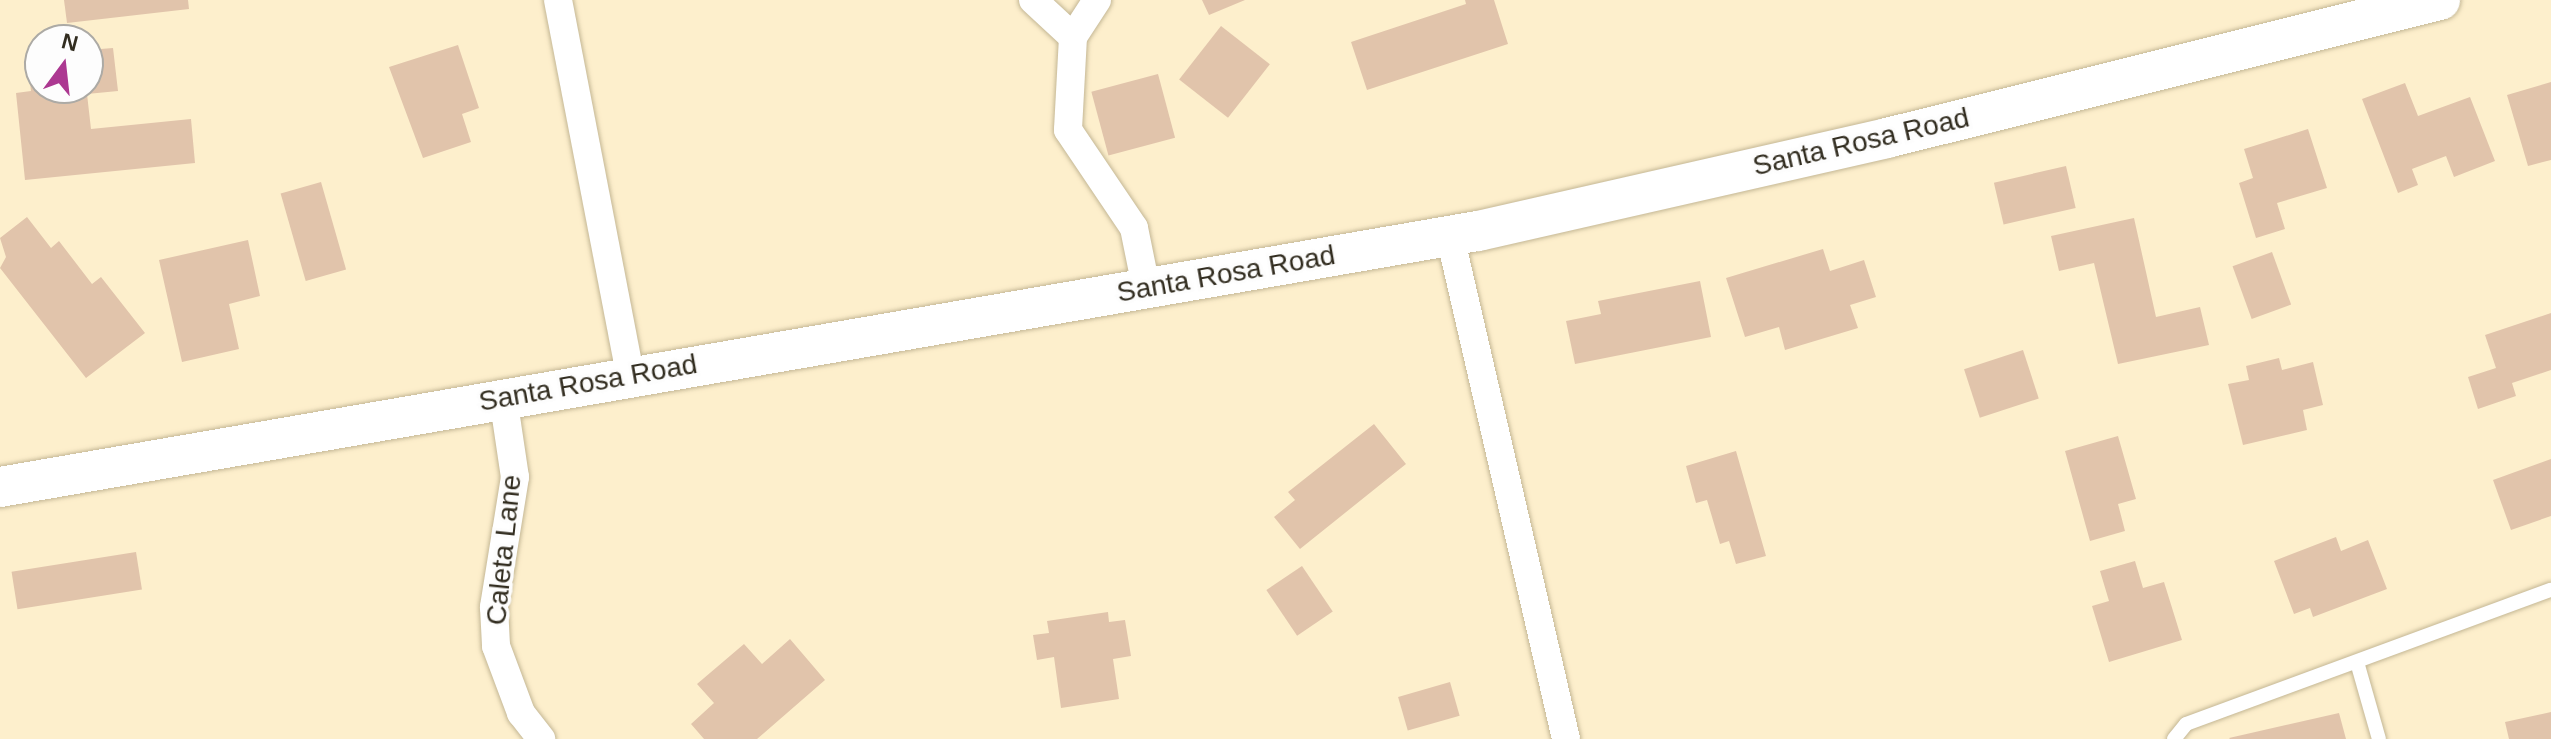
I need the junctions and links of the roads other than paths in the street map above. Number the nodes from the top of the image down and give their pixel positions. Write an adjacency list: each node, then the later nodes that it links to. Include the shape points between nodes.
1 (558, 0): 8 (street)
2 (1033, 0): 5 (street)
3 (1097, 0): 5 (street)
4 (2440, 0): 6 (street, Santa Rosa Road, via 1887,138)
5 (1073, 37): 7 (street, via 1068,130 1134,228)
6 (1450, 236): 7 (street, Santa Rosa Road); 14 (street)
7 (1146, 287): 8 (street, Santa Rosa Road)
8 (630, 375): 9 (street, Santa Rosa Road)
9 (503, 397): 10 (street, Santa Rosa Road); 13 (street, Caleta Lane, via 515,477 494,607 496,646 515,702)
10 (0, 487)
11 (2551, 590): 12 (lane)
12 (2357, 662): 15 (lane, via 2186,724); 16 (lane)
13 (541, 739)
14 (1566, 739)
15 (2174, 739)
16 (2379, 739)

